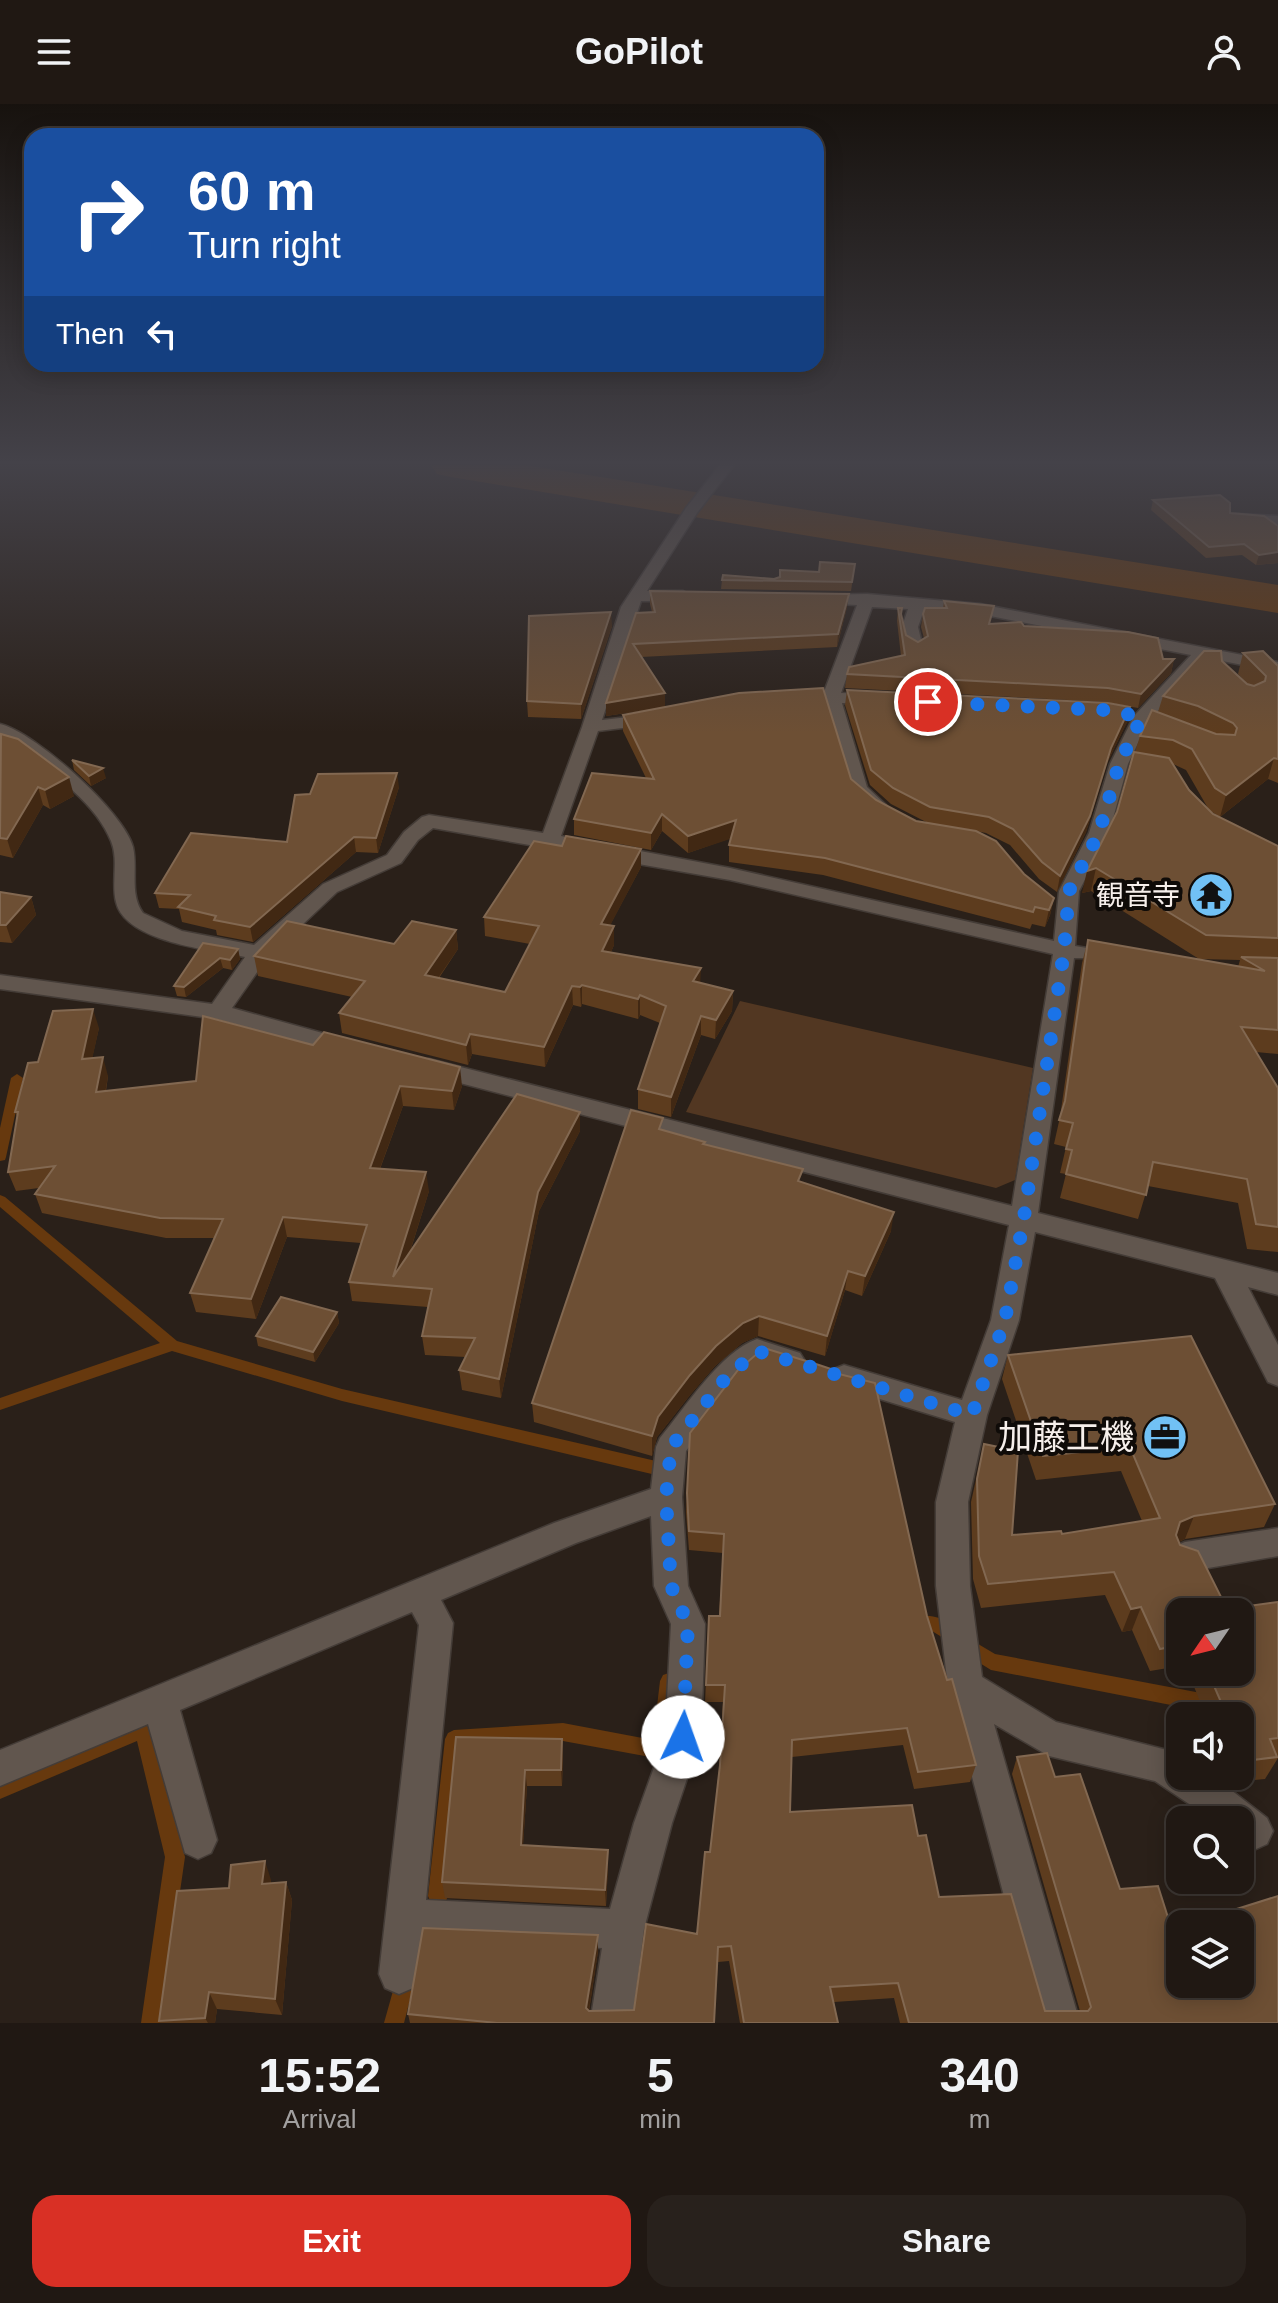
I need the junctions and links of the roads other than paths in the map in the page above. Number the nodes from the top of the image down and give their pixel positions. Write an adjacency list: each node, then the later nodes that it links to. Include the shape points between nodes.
1 (663, 555): 2 (street)
2 (637, 596): 3 (street); 18 (street)
3 (695, 596)
4 (796, 597): 5 (street)
5 (867, 599): 6 (street); 12 (street)
6 (918, 603): 7 (street, via 910,627); 8 (street, via 980,609)
7 (915, 648)
8 (1203, 652): 9 (street); 17 (street)
9 (1227, 657): 10 (street); 11 (street)
10 (1278, 667)
11 (1225, 675)
12 (831, 696): 13 (street); 14 (street); 22 (street, via 858,789)
13 (773, 697)
14 (898, 700)
15 (1117, 712): 17 (street)
16 (671, 716): 18 (street)
17 (1146, 721): 20 (street)
18 (591, 727): 23 (street)
19 (0, 729): 25 (street, via 71,780 104,816 122,842 125,905 135,919 155,929)
20 (1119, 764): 21 (street); 24 (street, via 1099,833 1060,908)
21 (1146, 767)
22 (895, 817)
23 (550, 840): 24 (street, via 730,874); 25 (street, via 429,821 394,859 330,888)
24 (1064, 951): 26 (street); 31 (street)
25 (259, 953): 28 (street)
26 (1108, 958)
27 (0, 982): 28 (street)
28 (218, 1012): 29 (street)
29 (372, 1053)
30 (402, 1060): 31 (street)
31 (1024, 1217): 32 (street); 35 (street, via 1005,1320)
32 (1225, 1270): 33 (street); 34 (street)
33 (1278, 1284)
34 (1278, 1374)
35 (972, 1415): 36 (street, via 757,1351 725,1379 671,1447); 40 (street, via 952,1502)
36 (666, 1497): 39 (street); 46 (street, via 671,1586 688,1624 683,1737)
37 (1278, 1542): 38 (street)
38 (1185, 1557)
39 (420, 1594): 41 (street); 45 (street, via 436,1623)
40 (965, 1684): 43 (street, via 1049,1738 1162,1765); 49 (street)
41 (160, 1701): 42 (street); 44 (street)
42 (0, 1768)
43 (1225, 1806)
44 (198, 1840)
45 (405, 1919): 46 (street); 47 (street)
46 (624, 1929): 48 (street)
47 (399, 1974)
48 (611, 2023)
49 (1059, 2023)

